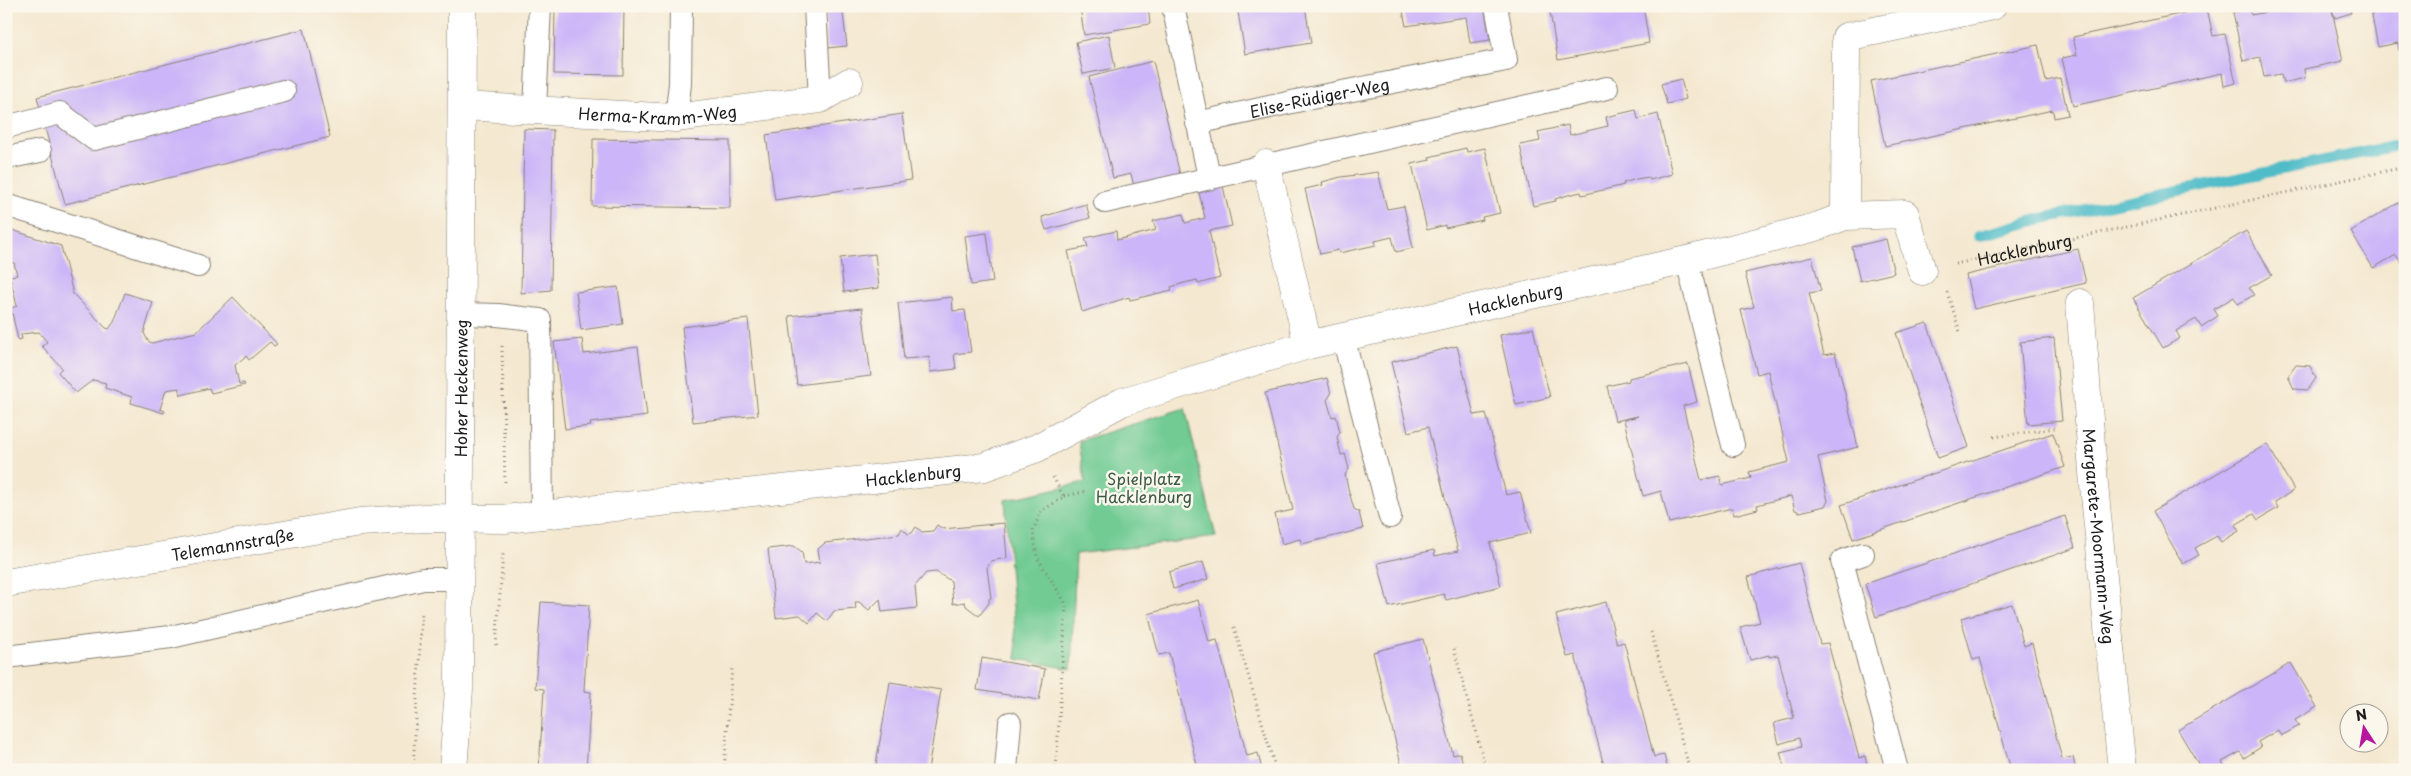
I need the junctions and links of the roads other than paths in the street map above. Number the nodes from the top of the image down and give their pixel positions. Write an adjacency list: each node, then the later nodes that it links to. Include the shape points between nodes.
1 (462, 6): 12 (street, Hoher Heckenweg)
2 (540, 6): 13 (lane)
3 (681, 6): 14 (lane)
4 (815, 6): 11 (lane)
5 (1173, 6): 15 (lane)
6 (1496, 6): 15 (lane, Elise-Rüdiger-Weg, via 1506,60)
7 (1992, 6): 23 (street, via 1846,37)
8 (849, 82): 11 (street, Herma-Kramm-Weg)
9 (1606, 88): 19 (lane)
10 (284, 91): 16 (lane, via 94,139 60,113)
11 (820, 99): 14 (street, Herma-Kramm-Weg)
12 (462, 106): 13 (street, Herma-Kramm-Weg); 28 (street, Hoher Heckenweg)
13 (535, 109): 14 (street, Herma-Kramm-Weg)
14 (676, 118)
15 (1197, 123): 20 (lane)
16 (6, 127)
17 (40, 151): 18 (lane)
18 (6, 158)
19 (1266, 164): 20 (lane); 30 (street)
20 (1209, 177): 21 (lane)
21 (1105, 202)
22 (6, 205): 25 (lane)
23 (1845, 216): 24 (street, Hacklenburg, via 1816,227); 26 (street, Hacklenburg, via 1905,214)
24 (1688, 260): 29 (street, Hacklenburg); 31 (lane)
25 (198, 266)
26 (1922, 270)
27 (2080, 303): 43 (street, Margarete-Moormann-Weg)
28 (461, 314): 32 (lane, via 540,320); 34 (street, Hoher Heckenweg)
29 (1343, 337): 30 (street, Hacklenburg); 33 (lane)
30 (1308, 345): 32 (street, Hacklenburg, via 1122,402 1037,448 984,467)
31 (1733, 445)
32 (542, 515): 34 (street, Hacklenburg)
33 (1390, 516)
34 (461, 519): 36 (street, Hoher Heckenweg); 37 (street, Telemannstraße, via 360,522)
35 (1863, 554): 42 (lane, via 1842,561)
36 (460, 579): 38 (lane, via 423,579 171,638); 40 (street, Hoher Heckenweg, via 459,689)
37 (6, 583)
38 (6, 657)
39 (1010, 723): 41 (lane)
40 (453, 770)
41 (1006, 770)
42 (1897, 770)
43 (2122, 770)

